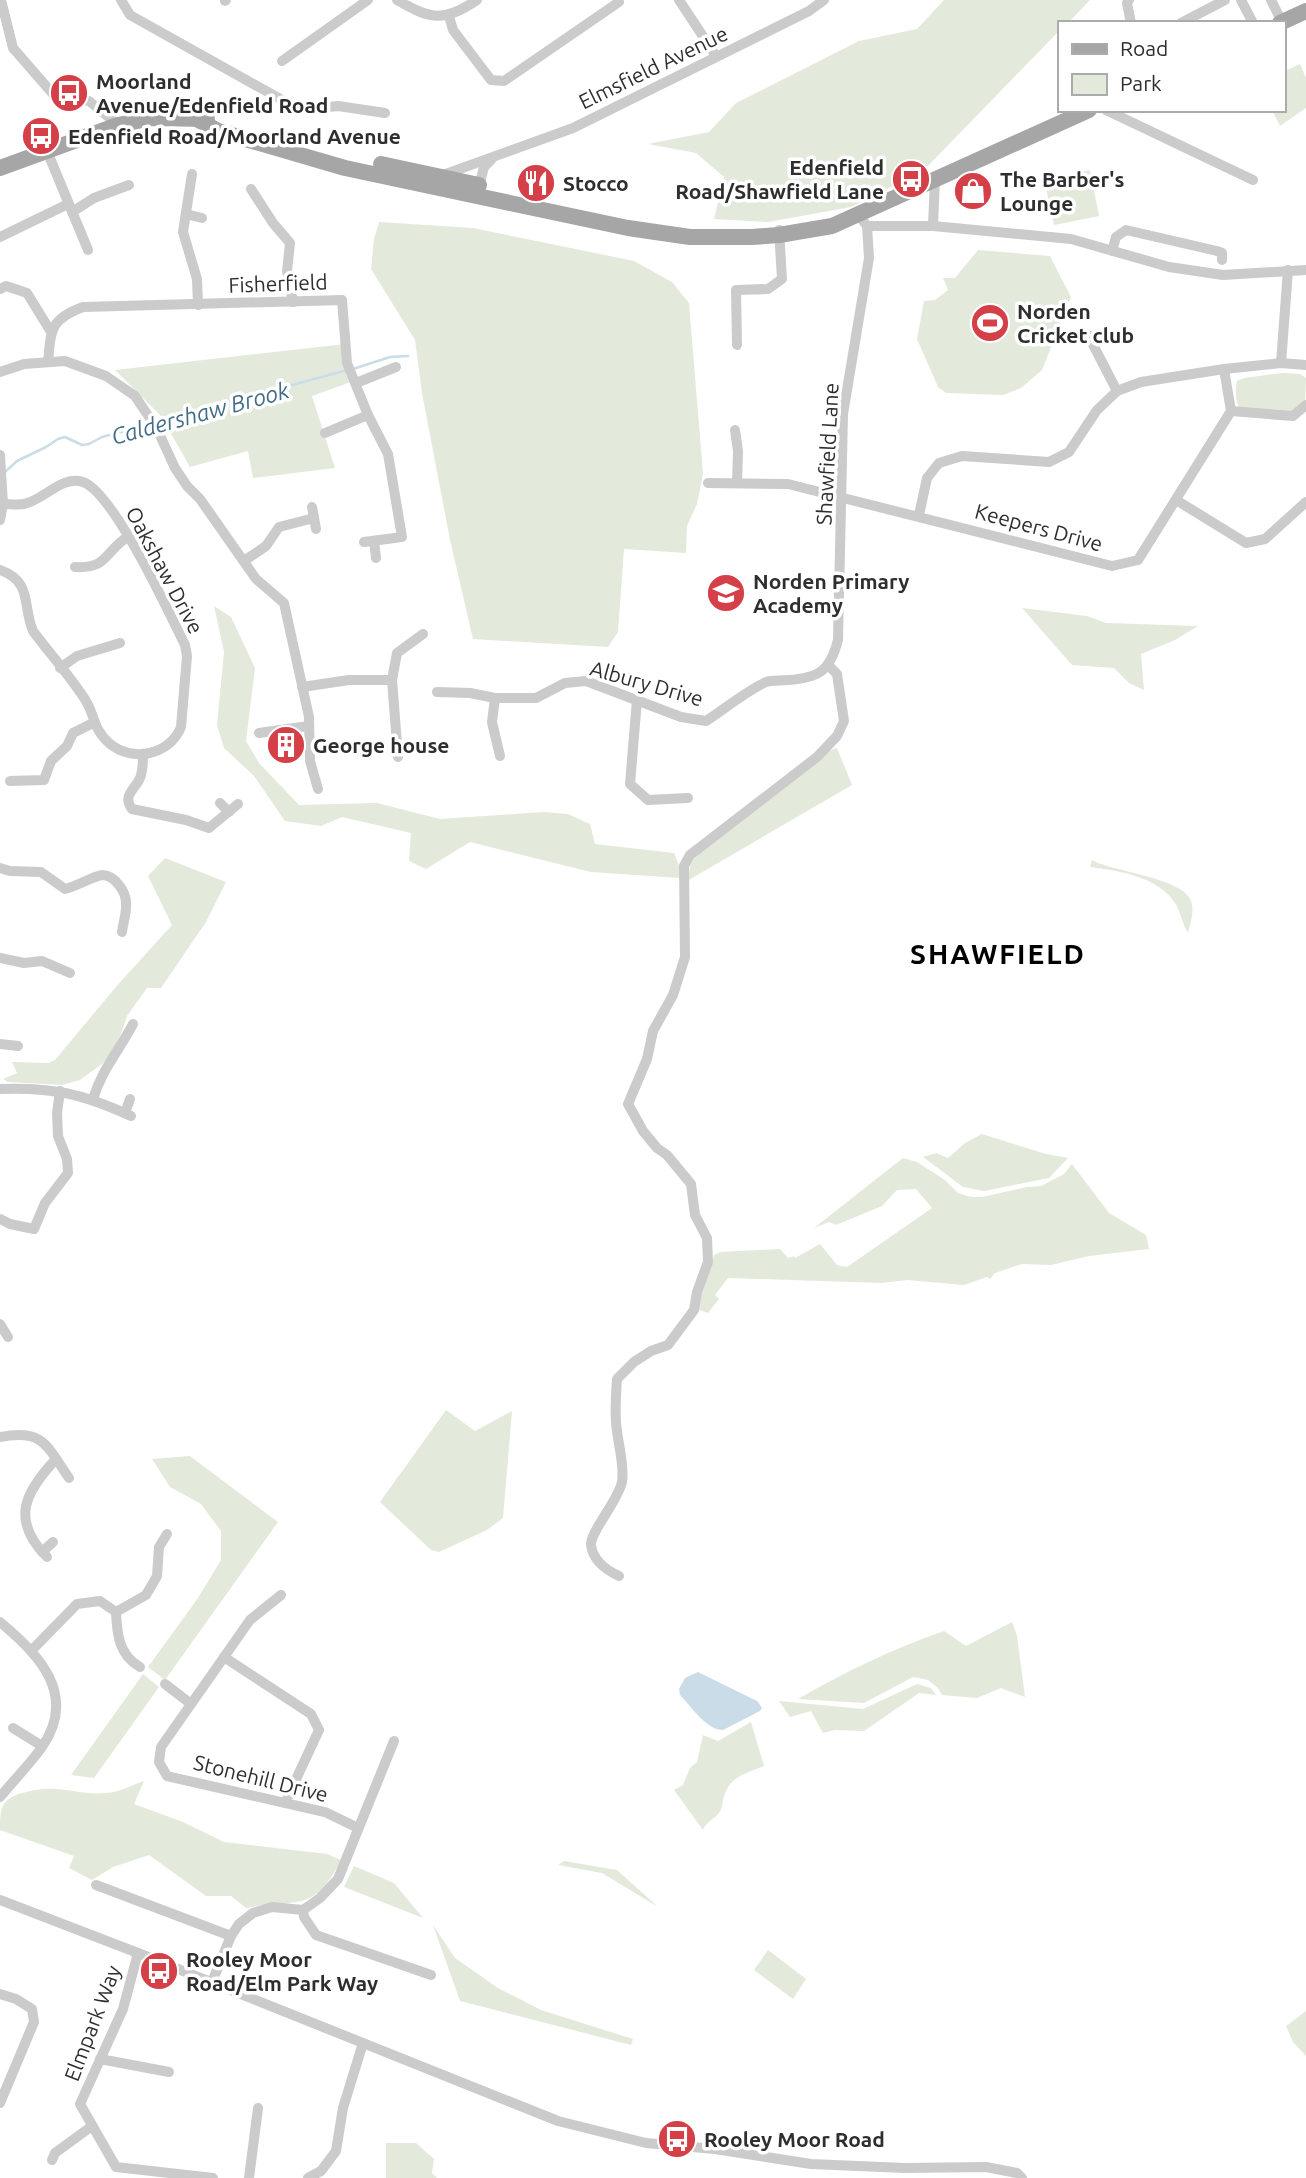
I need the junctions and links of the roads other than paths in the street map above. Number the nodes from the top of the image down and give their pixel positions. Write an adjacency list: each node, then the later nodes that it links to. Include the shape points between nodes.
1 (1, 0): 26 (street, via 13,48 53,94 89,102)
2 (121, 0): 25 (street, via 130,15 300,110 338,106)
3 (368, 0): 22 (street)
4 (397, 0): 15 (street, via 430,16)
5 (477, 0): 15 (street)
6 (679, 0): 21 (street)
7 (824, 0): 21 (street, Elmsfield Avenue)
8 (1129, 0): 16 (street)
9 (1225, 0): 17 (street)
10 (1241, 0): 18 (street)
11 (1270, 0): 19 (street)
12 (1302, 0): 14 (street)
13 (619, 2): 15 (street, via 504,81 491,80 453,30)
14 (1306, 9): 20 (main road)
15 (449, 16)
16 (1131, 21)
17 (1185, 21)
18 (1252, 21)
19 (1280, 21)
20 (1283, 21)
21 (716, 56): 29 (street, Elmsfield Avenue, via 573,128)
22 (282, 61)
23 (1084, 112): 33 (main road)
24 (1109, 112): 34 (street)
25 (386, 113)
26 (118, 125): 27 (main road, via 152,118 197,118 218,131); 28 (main road)
27 (301, 149): 32 (main road); 37 (main road, via 345,168)
28 (47, 151): 30 (main road); 38 (street)
29 (494, 157): 32 (street, Elmsfield Avenue); 37 (street, via 484,167)
30 (0, 168)
31 (192, 174): 39 (street)
32 (439, 176): 37 (main road)
33 (935, 179): 41 (main road); 42 (street)
34 (1253, 180)
35 (129, 185): 38 (street)
36 (251, 189): 51 (street, via 290,243 287,271)
37 (478, 190): 43 (main road, via 692,228)
38 (70, 208): 44 (street); 45 (street)
39 (186, 214): 40 (street); 52 (street, via 183,232 197,279)
40 (202, 218)
41 (858, 219): 42 (street); 43 (main road, via 826,217); 73 (street, Shawfield Lane, via 869,258 844,414)
42 (933, 226): 46 (street, via 1071,239)
43 (779, 231): 55 (street, via 782,279 768,289 736,290)
44 (0, 237)
45 (88, 250)
46 (1112, 251): 47 (street, via 1116,237 1126,230 1217,251); 48 (street, via 1169,267 1223,275)
47 (1222, 260)
48 (1288, 270): 49 (street); 57 (street)
49 (1306, 270)
50 (0, 289): 53 (street, via 6,286 27,293)
51 (293, 302): 52 (street, Fisherfield); 62 (street, Fisherfield, via 342,300 347,363)
52 (198, 305): 53 (street, Fisherfield, via 83,307 64,314)
53 (51, 332): 56 (street)
54 (1088, 335): 63 (street)
55 (737, 345)
56 (48, 362): 61 (street); 84 (street, via 65,361 106,376 135,396 175,468)
57 (1281, 363): 58 (street); 60 (street)
58 (1306, 365)
59 (396, 368): 62 (street, via 387,376)
60 (1224, 369): 63 (street, via 1141,382); 65 (street)
61 (0, 372)
62 (355, 379): 66 (street, Fisherfield)
63 (1117, 391): 78 (street, via 1097,410 1069,452 1049,462 962,456 939,463 927,478)
64 (1306, 405): 65 (street, via 1293,416)
65 (1231, 411): 74 (street, Keepers Drive)
66 (368, 415): 68 (street); 82 (street, Fisherfield, via 388,454)
67 (735, 430): 72 (street)
68 (325, 433)
69 (0, 455): 70 (street)
70 (2, 467): 76 (street)
71 (708, 483): 72 (street, Keepers Drive)
72 (737, 483): 73 (street, Keepers Drive, via 789,484)
73 (842, 497): 78 (street, Keepers Drive); 89 (street, Shawfield Lane, via 838,640)
74 (1176, 500): 75 (street, via 1246,543 1265,539); 78 (street, Keepers Drive, via 1138,560 1112,566)
75 (1306, 502)
76 (3, 504): 79 (street); 81 (street, Oakshaw Drive, via 26,504 66,482 83,482 99,494)
77 (312, 507): 84 (street, via 315,524 279,527 266,546)
78 (919, 515)
79 (0, 520)
80 (413, 534): 82 (street)
81 (129, 536): 85 (street, via 100,564); 99 (street, Oakshaw Drive, via 187,656 178,735 158,752)
82 (402, 537): 83 (street, via 369,542)
83 (376, 558)
84 (244, 561): 92 (street, via 256,579 284,603)
85 (75, 567)
86 (0, 570): 90 (street, via 11,574 24,590 33,631)
87 (423, 634): 91 (street, via 397,653)
88 (120, 643): 90 (street, via 107,652 77,656)
89 (830, 662): 95 (street, Albury Drive, via 814,676 767,682 706,721); 125 (street, via 837,674 844,720 837,736 817,757 691,855 684,866 685,957 628,1104 643,1131 691,1184 695,1215 709,1250 694,1310 668,1345 634,1362 617,1379 616,1423 623,1478 591,1541 598,1562)
90 (60, 668): 96 (street, via 86,701)
91 (392, 680): 92 (street); 101 (street)
92 (302, 687): 97 (street)
93 (437, 692): 94 (street, Albury Drive)
94 (495, 698): 95 (street, Albury Drive, via 536,698 565,683 586,681); 100 (street, via 492,722)
95 (637, 700): 104 (street, via 630,784 648,800)
96 (93, 723): 99 (street, via 121,751); 102 (street, via 73,733 51,761 48,783)
97 (309, 726): 98 (street); 103 (street, via 310,761)
98 (259, 733)
99 (143, 754): 105 (street, via 140,778 124,804 209,828 234,808)
100 (500, 756)
101 (398, 757)
102 (10, 781)
103 (318, 789)
104 (688, 798)
105 (220, 803)
106 (0, 868): 107 (street, via 41,872 63,893 98,876 112,877 126,903)
107 (122, 932)
108 (0, 958): 109 (street, via 41,961)
109 (70, 973)
110 (133, 1024): 115 (street, via 118,1054 108,1062)
111 (0, 1044): 112 (street)
112 (18, 1046)
113 (0, 1089): 114 (street)
114 (60, 1091): 115 (street); 117 (street, via 58,1136 69,1166 65,1179 39,1213 33,1233)
115 (93, 1099): 116 (street, via 128,1114)
116 (130, 1100)
117 (0, 1219)
118 (0, 1324): 119 (street)
119 (7, 1338)
120 (0, 1437): 121 (street, via 36,1431)
121 (56, 1459): 122 (street); 124 (street, via 40,1475 25,1505 29,1535 44,1555)
122 (69, 1478)
123 (180, 1538): 127 (street, via 166,1532 159,1547 157,1576 146,1595)
124 (53, 1542)
125 (619, 1576)
126 (281, 1595): 130 (street, Stonehill Drive, via 250,1620)
127 (116, 1612): 129 (street, via 100,1601 77,1604); 131 (street, via 121,1648 130,1662)
128 (0, 1622): 129 (street)
129 (32, 1650): 136 (street, via 52,1681 56,1699 54,1719)
130 (224, 1657): 133 (street, Stonehill Drive); 138 (street, via 312,1714 319,1730)
131 (140, 1667)
132 (165, 1684): 133 (street)
133 (191, 1704): 138 (street, Stonehill Drive, via 161,1746 159,1762 167,1776)
134 (13, 1728): 136 (street)
135 (394, 1741): 139 (street)
136 (42, 1746): 137 (street)
137 (0, 1797)
138 (285, 1803): 139 (street, Stonehill Drive, via 325,1812)
139 (358, 1828): 142 (street, via 338,1879)
140 (96, 1885): 143 (street)
141 (0, 1900): 144 (street)
142 (303, 1910): 143 (street, via 272,1907 253,1913); 145 (street, via 316,1935)
143 (231, 1936): 146 (street)
144 (138, 1952): 146 (street); 149 (street, Elmpark Way, via 123,2009)
145 (431, 1975)
146 (212, 1982): 148 (street)
147 (0, 1994): 151 (street, via 32,2009 34,2022)
148 (363, 2043): 157 (street, via 343,2108 336,2151 321,2171); 158 (street, via 558,2121 646,2143 811,2164 994,2168)
149 (100, 2059): 150 (street); 153 (street, Elmpark Way, via 80,2104)
150 (169, 2072)
151 (0, 2102)
152 (258, 2108): 156 (street)
153 (92, 2126): 154 (street); 155 (street, Elmpark Way, via 116,2167)
154 (52, 2160)
155 (213, 2178)
156 (249, 2178)
157 (308, 2178)
158 (1022, 2178)

